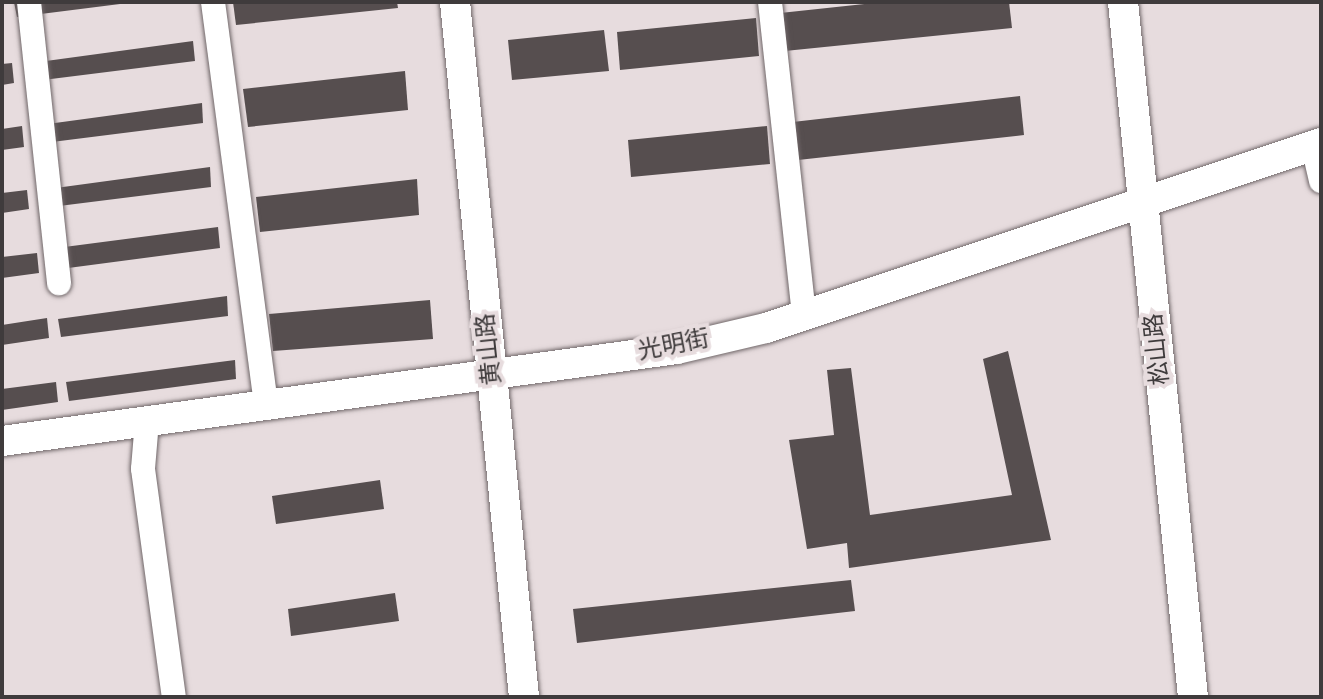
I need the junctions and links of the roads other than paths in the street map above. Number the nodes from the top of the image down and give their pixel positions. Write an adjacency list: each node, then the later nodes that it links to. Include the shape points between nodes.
1 (29, 2): 9 (street)
2 (213, 2): 12 (street)
3 (455, 2): 11 (street, 黄山路)
4 (770, 2): 10 (street)
5 (1123, 2): 8 (street, 松山路)
6 (1317, 144): 7 (street); 8 (street, 光明街)
7 (1321, 181)
8 (1144, 202): 10 (street, 光明街); 17 (street, 松山路)
9 (59, 283)
10 (804, 315): 11 (street, 光明街, via 677,349)
11 (493, 374): 12 (street, 光明街); 16 (street, 黄山路)
12 (266, 405): 13 (street, 光明街)
13 (147, 421): 14 (street, 光明街); 15 (street, via 143,469)
14 (2, 441)
15 (174, 697)
16 (524, 697)
17 (1193, 697)

